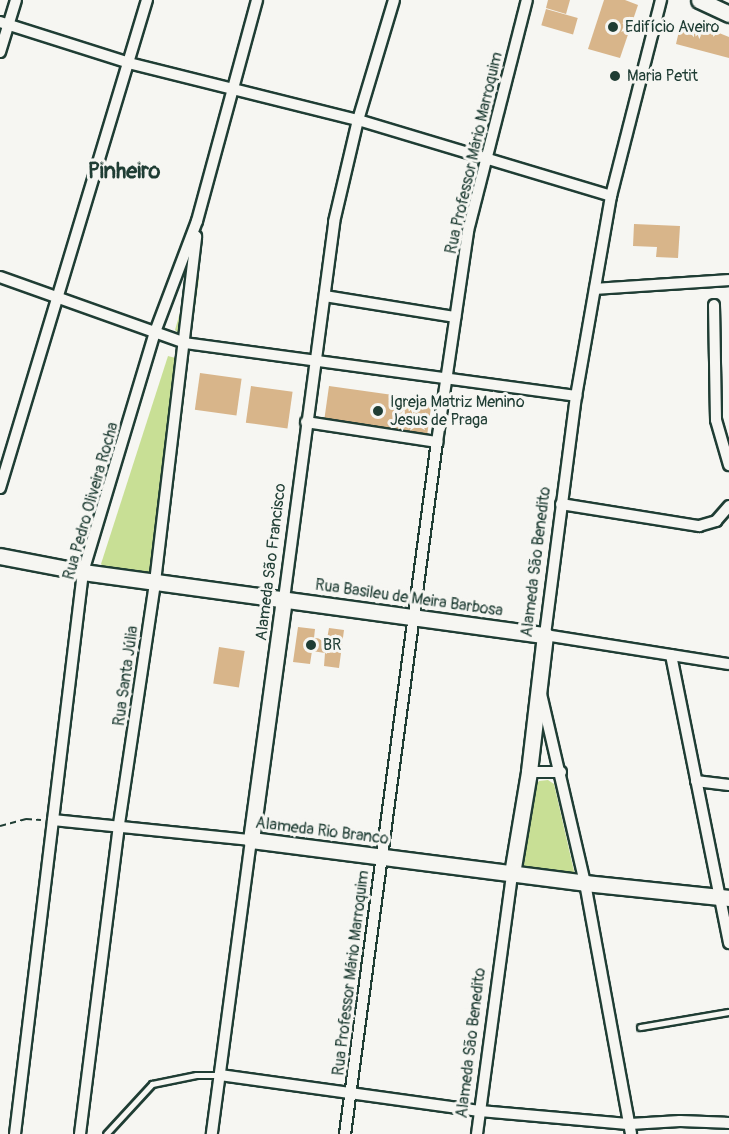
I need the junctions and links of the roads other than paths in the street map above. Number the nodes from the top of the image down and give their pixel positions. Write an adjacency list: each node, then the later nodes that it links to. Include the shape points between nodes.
1 (16, 0): 9 (street)
2 (147, 0): 11 (street)
3 (258, 0): 12 (street, Rua Pedro Oliveira Rocha)
4 (394, 0): 13 (street, Alameda São Francisco)
5 (527, 0): 14 (street, Rua Professor Mário Marroquim)
6 (662, 0): 15 (street, Alameda São Benedito)
7 (699, 0): 8 (street)
8 (729, 14)
9 (4, 23): 10 (street); 11 (street)
10 (0, 52)
11 (129, 63): 12 (street); 20 (street)
12 (231, 89): 13 (street); 16 (street, Rua Pedro Oliveira Rocha)
13 (358, 120): 14 (street); 21 (street, Alameda São Francisco, via 334,222)
14 (484, 159): 15 (street); 23 (street, Rua Professor Mário Marroquim)
15 (611, 196): 19 (street, Alameda São Benedito)
16 (197, 221): 24 (street, Rua Pedro Oliveira Rocha); 25 (street, Rua Santa Júlia)
17 (0, 276): 20 (street)
18 (729, 280): 19 (street)
19 (595, 290): 28 (street, Alameda São Benedito)
20 (57, 295): 24 (street); 33 (street)
21 (325, 296): 23 (street); 26 (street, Alameda São Francisco)
22 (714, 304): 31 (street, via 716,420)
23 (455, 316): 27 (street, Rua Professor Mário Marroquim)
24 (155, 332): 25 (street); 37 (street, Rua Pedro Oliveira Rocha)
25 (185, 343): 26 (street); 38 (street, Rua Santa Júlia)
26 (316, 363): 27 (street); 29 (street, Alameda São Francisco)
27 (446, 378): 28 (street); 30 (street, Rua Professor Mário Marroquim)
28 (576, 396): 34 (street, Alameda São Benedito)
29 (306, 422): 30 (street); 39 (street, Alameda São Francisco)
30 (437, 442): 40 (street, Rua Professor Mário Marroquim)
31 (727, 452): 32 (street)
32 (729, 465)
33 (0, 488)
34 (561, 504): 35 (street, via 699,526); 41 (street, Alameda São Benedito)
35 (727, 515)
36 (0, 556): 37 (street, Rua Basileu de Meira Barbosa)
37 (83, 572): 38 (street, Rua Basileu de Meira Barbosa); 49 (street, Rua Pedro Oliveira Rocha)
38 (155, 582): 39 (street, Rua Basileu de Meira Barbosa); 50 (street, Rua Santa Júlia)
39 (284, 599): 40 (street, Rua Basileu de Meira Barbosa); 51 (street, Alameda São Francisco)
40 (415, 616): 41 (street, Rua Basileu de Meira Barbosa); 52 (street, Rua Professor Mário Marroquim)
41 (545, 635): 42 (street, Rua Basileu de Meira Barbosa); 44 (street, Alameda São Benedito)
42 (671, 655): 43 (street, Rua Basileu de Meira Barbosa); 47 (street)
43 (729, 664)
44 (539, 685): 45 (street, Alameda São Benedito); 46 (street)
45 (529, 772): 46 (street); 53 (street, Alameda São Benedito)
46 (561, 772): 54 (street)
47 (696, 781): 48 (street); 55 (street)
48 (729, 785)
49 (53, 820): 50 (street, Alameda Rio Branco); 64 (street, Rua Pedro Oliveira Rocha)
50 (119, 824): 51 (street, Alameda Rio Branco); 65 (street, Rua Santa Júlia)
51 (251, 840): 52 (street, Alameda Rio Branco); 59 (street, Alameda São Francisco)
52 (382, 857): 53 (street, Alameda Rio Branco); 60 (street, Rua Professor Mário Marroquim)
53 (512, 874): 54 (street, Alameda Rio Branco); 61 (street, Alameda São Benedito)
54 (585, 883): 55 (street, Alameda Rio Branco); 63 (street)
55 (724, 897): 56 (street)
56 (729, 943)
57 (729, 1012): 58 (lane)
58 (640, 1027)
59 (220, 1075): 60 (street); 66 (lane, via 196,1075 152,1084); 67 (street, Alameda São Francisco)
60 (351, 1093): 61 (street); 68 (street, Rua Professor Mário Marroquim)
61 (480, 1112): 63 (street); 69 (street, Alameda São Benedito)
62 (729, 1123): 63 (street, via 680,1121)
63 (631, 1129)
64 (15, 1134)
65 (80, 1134)
66 (106, 1134)
67 (212, 1134)
68 (345, 1134)
69 (477, 1134)

